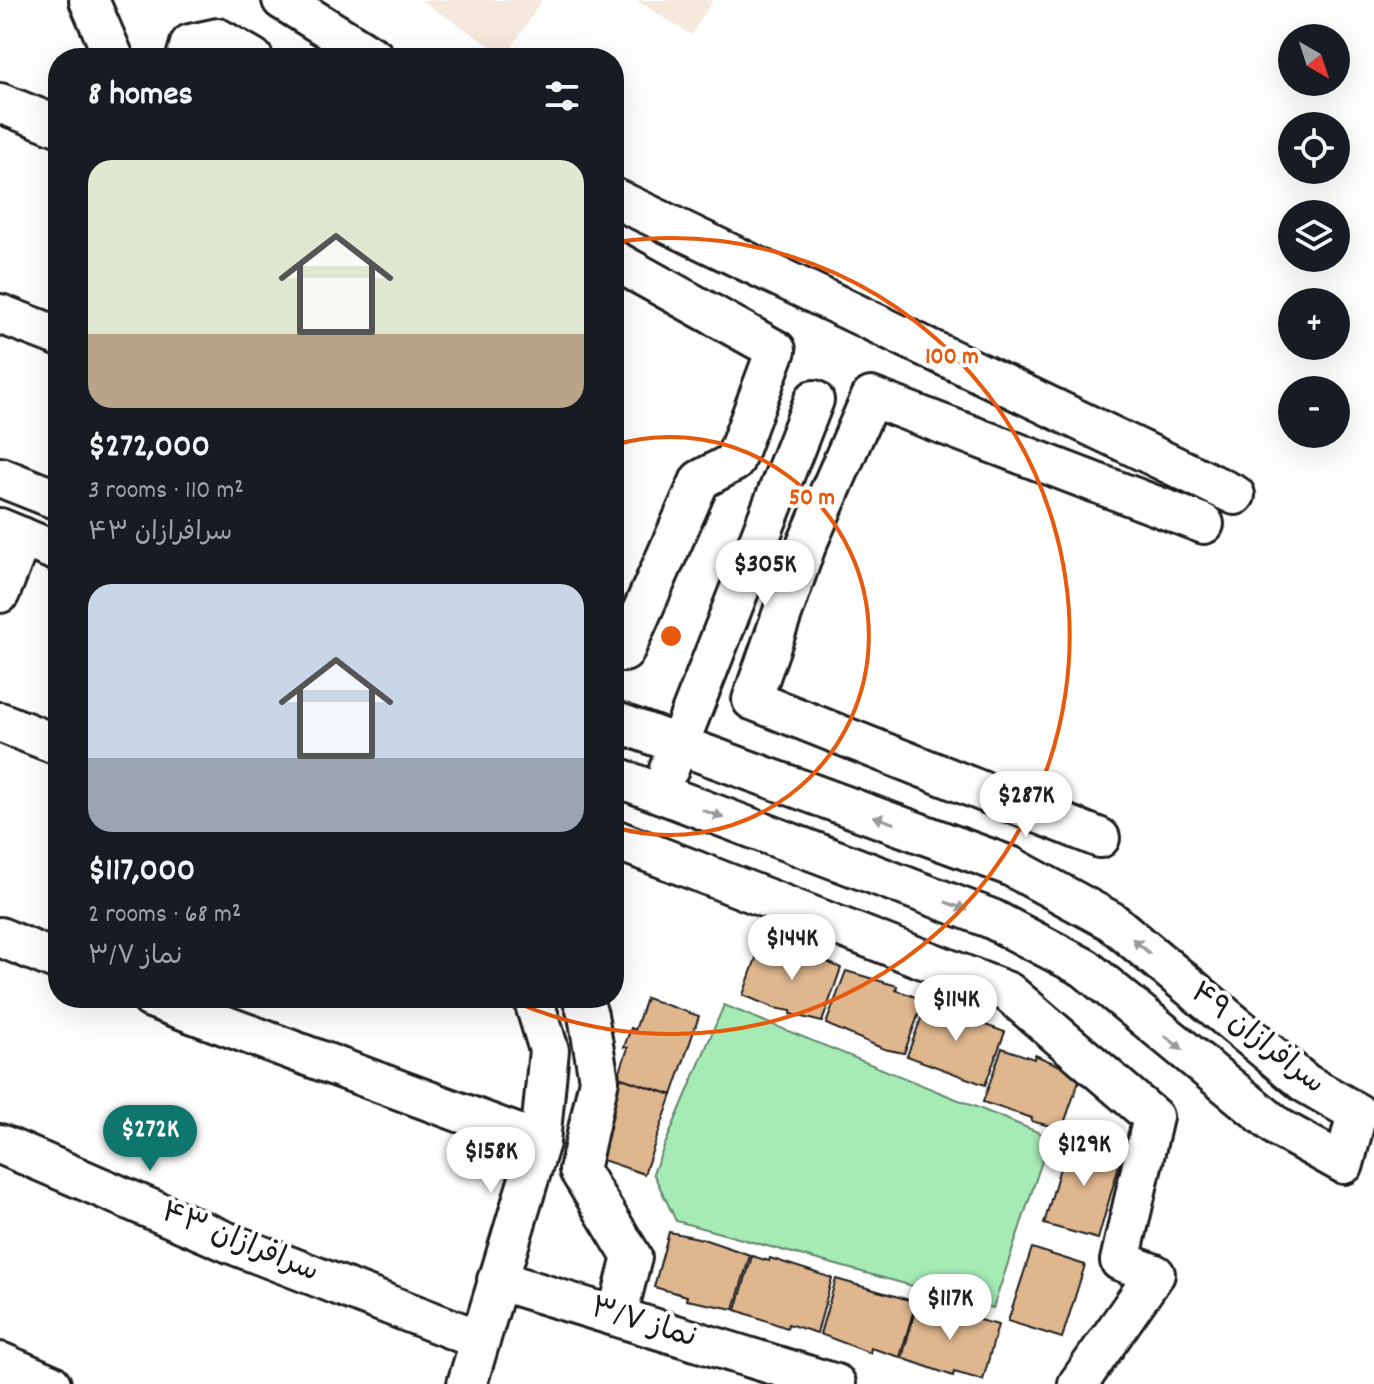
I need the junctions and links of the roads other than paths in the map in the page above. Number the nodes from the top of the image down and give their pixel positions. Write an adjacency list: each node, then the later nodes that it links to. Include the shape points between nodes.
1 (89, 0): 3 (street)
2 (282, 0): 6 (street)
3 (110, 48)
4 (189, 48): 5 (street, via 218,38)
5 (236, 48)
6 (359, 48)
7 (0, 103): 8 (street)
8 (48, 122)
9 (624, 203): 15 (street)
10 (624, 266): 23 (street, via 776,350 734,462 700,480)
11 (0, 314): 12 (street)
12 (48, 332)
13 (814, 400): 18 (street)
14 (0, 477): 16 (street)
15 (1235, 495)
16 (48, 496)
17 (1204, 524): 20 (street, via 871,397)
18 (763, 530): 20 (street); 27 (street)
19 (11, 533): 21 (street); 22 (street)
20 (806, 546): 30 (street, via 752,700)
21 (48, 548)
22 (0, 593)
23 (624, 652)
24 (0, 722): 26 (street)
25 (624, 725): 27 (street, سرافرازان ۴۹)
26 (48, 741)
27 (678, 746): 29 (street); 29 (street, سرافرازان ۴۹, one-way to 27, via 992,919 1085,968 1279,1128 1344,1164 1357,1113 1305,1083 1111,921 1010,866)
28 (624, 780): 29 (street, سرافرازان ۴۹)
29 (660, 794)
30 (1100, 838)
31 (624, 843): 47 (street, via 1008,992 1153,1117 1120,1261 1155,1274)
32 (0, 937): 33 (street)
33 (48, 957)
34 (177, 1008): 38 (street)
35 (536, 1008): 38 (street, via 549,1050)
36 (586, 1008): 39 (street, via 599,1080)
37 (0, 1144): 42 (street, سرافرازان ۴۳, via 232,1244)
38 (538, 1149): 39 (street); 40 (street)
39 (579, 1170): 41 (street, via 632,1257)
40 (497, 1280): 41 (street, نماز ۳/۷); 42 (street)
41 (617, 1316): 46 (street, نماز ۳/۷)
42 (480, 1340): 45 (street)
43 (0, 1362): 44 (street)
44 (51, 1384)
45 (467, 1384)
46 (836, 1384)
47 (1078, 1384)

